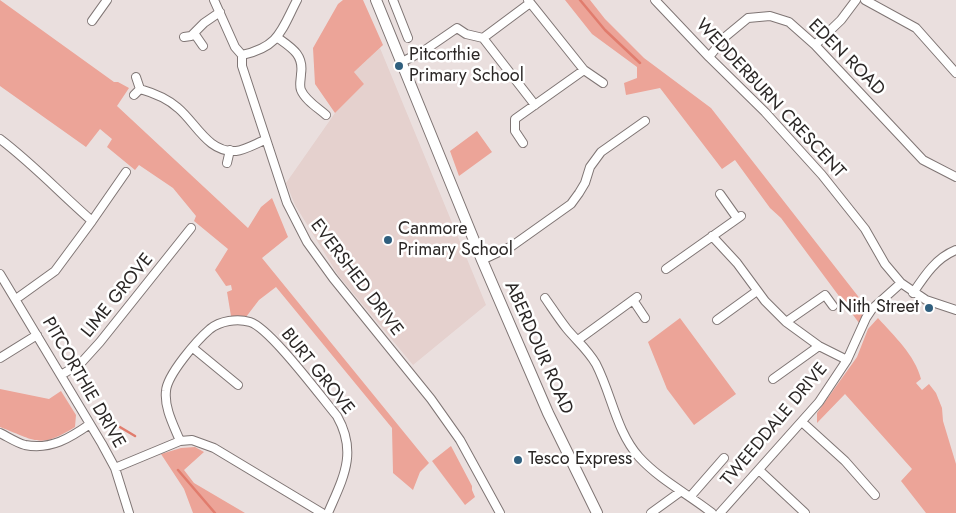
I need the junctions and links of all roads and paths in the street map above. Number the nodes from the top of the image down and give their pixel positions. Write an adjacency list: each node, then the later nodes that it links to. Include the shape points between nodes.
1 (107, 0): 11 (street)
2 (214, 0): 10 (street, EVERSHED DRIVE)
3 (297, 0): 14 (street)
4 (376, 0): 21 (main road, ABERDOUR ROAD)
5 (393, 0): 15 (street)
6 (655, 0): 20 (street, WEDDERBURN CRESCENT)
7 (856, 0): 17 (street)
8 (865, 0): 23 (street, via 916,28)
9 (529, 2): 16 (street); 22 (street)
10 (220, 12): 12 (street); 19 (street, EVERSHED DRIVE, via 235,47)
11 (92, 22)
12 (194, 33): 13 (street); 18 (street)
13 (184, 37)
14 (278, 38): 19 (street, via 258,52); 29 (street, via 299,56 301,90)
15 (408, 38)
16 (483, 38): 21 (street, via 457,28); 28 (street)
17 (815, 45): 20 (street, EDEN ROAD, via 789,22 770,16 748,18 725,37); 37 (street, EDEN ROAD, via 923,160)
18 (203, 46)
19 (242, 55): 32 (street, EVERSHED DRIVE, via 242,66)
20 (709, 57): 46 (street, WEDDERBURN CRESCENT, via 822,175 865,229 885,264)
21 (402, 62): 43 (main road, ABERDOUR ROAD)
22 (584, 70): 25 (street); 28 (street)
23 (956, 72)
24 (136, 77): 26 (street)
25 (603, 83)
26 (140, 89): 27 (street); 34 (street, via 170,101 206,139)
27 (134, 95)
28 (535, 105): 33 (street, via 515,119 515,131)
29 (326, 115)
30 (645, 121): 43 (street, via 601,152 571,204 512,246)
31 (0, 139): 39 (street)
32 (266, 140): 34 (street, via 238,151); 80 (street, EVERSHED DRIVE, via 288,208 307,242 431,399 460,440)
33 (523, 143)
34 (230, 150): 35 (street)
35 (228, 163)
36 (126, 172): 39 (street)
37 (956, 177)
38 (720, 194): 41 (street, via 739,217)
39 (92, 221): 50 (street, via 55,271)
40 (191, 228): 63 (street, LIME GROVE, via 100,342 81,363)
41 (712, 236): 44 (street); 47 (street)
42 (956, 250): 48 (street, via 932,266)
43 (482, 260): 81 (main road, ABERDOUR ROAD, via 548,413)
44 (666, 269)
45 (0, 274): 50 (street, PITCORTHIE DRIVE)
46 (901, 283): 48 (street, WEDDERBURN CRESCENT); 61 (street, TWEEDDALE DRIVE, via 872,309)
47 (757, 291): 54 (street); 55 (street)
48 (913, 293): 52 (street, WEDDERBURN CRESCENT)
49 (545, 298): 57 (street)
50 (16, 299): 56 (street, PITCORTHIE DRIVE)
51 (832, 306): 55 (street, via 825,295)
52 (956, 310)
53 (645, 318): 57 (street, via 635,299)
54 (717, 320)
55 (786, 322): 58 (street)
56 (37, 335): 60 (street); 63 (street, PITCORTHIE DRIVE)
57 (578, 340): 74 (street, via 602,377 618,424 628,442 652,471)
58 (819, 346): 61 (street); 65 (street)
59 (193, 348): 64 (street); 70 (street, BURT GROVE, via 173,372 165,392); 79 (street, BURT GROVE, via 219,324 238,320 250,322 270,335 337,416 347,438 348,450 344,477)
60 (0, 358)
61 (847, 360): 67 (street, TWEEDDALE DRIVE)
62 (237, 372): 64 (street)
63 (61, 375): 68 (street, PITCORTHIE DRIVE)
64 (231, 379): 66 (street)
65 (773, 379)
66 (238, 385)
67 (802, 422): 73 (street, TWEEDDALE DRIVE); 75 (street, via 845,460)
68 (90, 424): 69 (street, via 67,440 47,447 24,445); 72 (street, PITCORTHIE DRIVE)
69 (0, 433)
70 (180, 442): 72 (street); 78 (street, via 192,440 214,448)
71 (724, 458): 76 (street)
72 (114, 468): 77 (street, PITCORTHIE DRIVE)
73 (759, 470): 84 (street, TWEEDDALE DRIVE); 85 (street)
74 (680, 492): 76 (street); 82 (street)
75 (875, 495)
76 (690, 498): 83 (street)
77 (129, 513)
78 (322, 513)
79 (328, 513)
80 (500, 513)
81 (597, 513)
82 (651, 513)
83 (712, 513)
84 (720, 513)
85 (805, 513)

